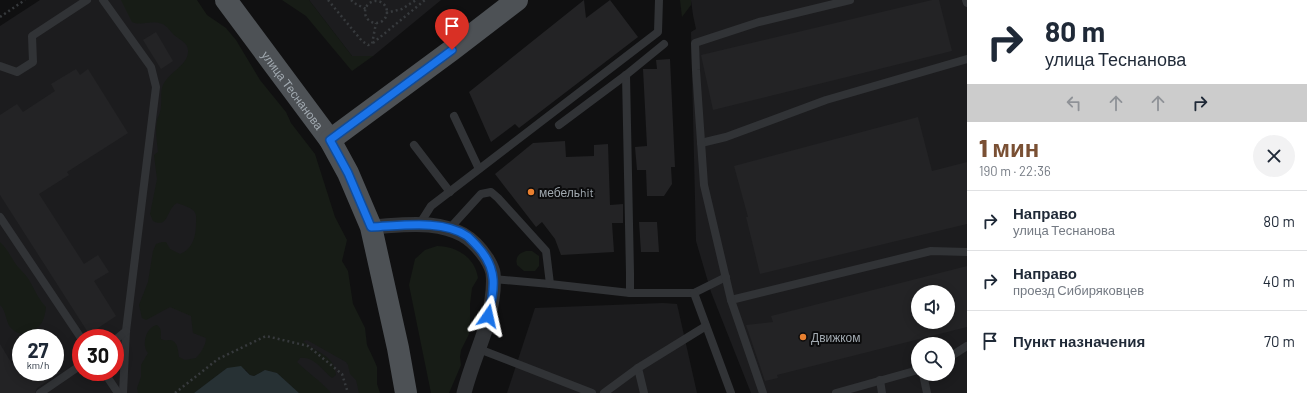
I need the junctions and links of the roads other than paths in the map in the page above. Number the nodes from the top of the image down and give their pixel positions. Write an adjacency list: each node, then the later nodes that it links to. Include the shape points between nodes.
1 (86, 0): 9 (lane, via 32,36 33,62 17,72)
2 (103, 0): 31 (lane, via 151,68 156,88)
3 (226, 0): 13 (main road, улица Теснанова)
4 (517, 0): 13 (main road)
5 (659, 0): 16 (lane, via 658,32)
6 (850, 0): 14 (lane, via 759,22 696,43)
7 (664, 44): 10 (lane)
8 (967, 59): 14 (lane, via 826,100 726,137)
9 (0, 66)
10 (626, 75): 12 (lane); 26 (lane)
11 (454, 116): 16 (lane)
12 (559, 125)
13 (330, 140): 20 (main road, улица Теснанова, via 348,173)
14 (701, 143): 23 (lane, via 704,184)
15 (414, 145): 17 (lane)
16 (479, 169): 17 (lane)
17 (450, 192): 19 (lane, via 430,206)
18 (0, 217): 30 (lane)
19 (420, 225): 20 (street); 21 (street)
20 (371, 227): 44 (main road, улица Теснанова)
21 (450, 228): 24 (street, via 467,236 483,253 492,268); 25 (lane, via 481,194 491,192 546,251)
22 (967, 252): 28 (lane, via 931,251)
23 (726, 278): 27 (lane); 28 (lane)
24 (493, 279): 25 (lane); 33 (street, via 491,308)
25 (550, 284): 26 (lane)
26 (630, 293): 27 (lane)
27 (694, 293): 29 (lane)
28 (731, 300): 50 (lane)
29 (706, 326): 35 (lane); 49 (lane)
30 (75, 329)
31 (126, 331): 43 (lane)
32 (967, 346): 34 (lane)
33 (479, 349): 45 (street); 46 (lane)
34 (955, 354)
35 (638, 368): 47 (lane); 48 (lane)
36 (72, 371): 41 (lane)
37 (911, 372): 38 (lane)
38 (880, 380): 51 (lane); 52 (lane)
39 (110, 381): 42 (lane)
40 (924, 381): 53 (lane)
41 (40, 393)
42 (118, 393)
43 (124, 393)
44 (406, 393)
45 (464, 393)
46 (592, 393)
47 (604, 393)
48 (644, 393)
49 (731, 393)
50 (763, 393)
51 (840, 393)
52 (882, 393)
53 (927, 393)

